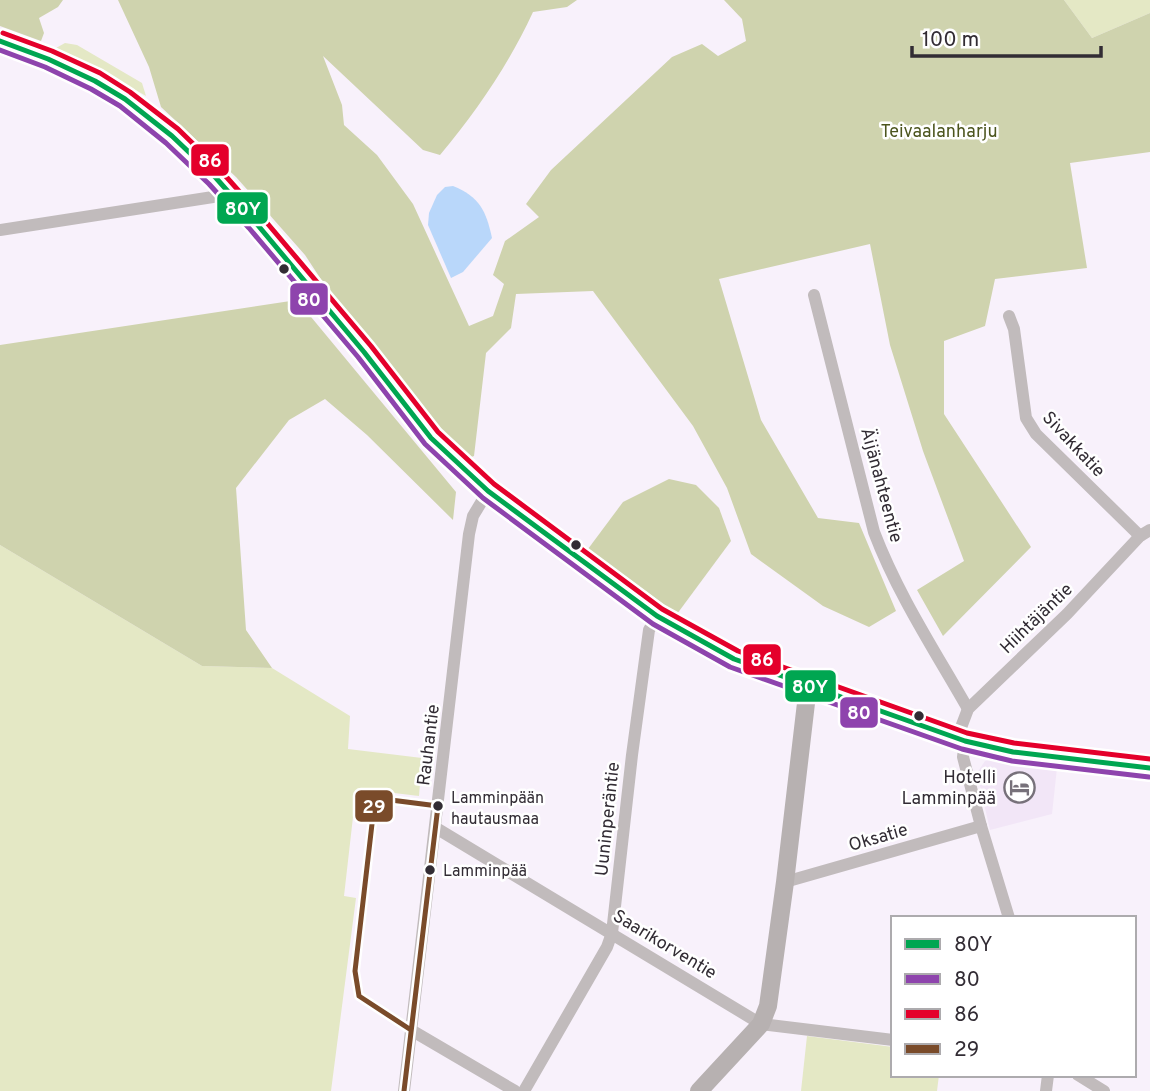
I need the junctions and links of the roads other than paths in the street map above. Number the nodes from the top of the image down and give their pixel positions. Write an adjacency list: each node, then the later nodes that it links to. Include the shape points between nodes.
1 (0, 41): 2 (main road, via 78,73 127,100)
2 (225, 190): 3 (street, via 213,197); 6 (main road, via 321,300 431,438)
3 (0, 230)
4 (814, 295): 10 (street, Äijänahteentie, via 874,532 913,615)
5 (1009, 316): 7 (street, Sivakkatie, via 1026,418 1036,433)
6 (488, 492): 8 (main road); 14 (street, Rauhantie, via 473,516 469,534)
7 (1145, 533): 10 (street, Hiihtäjäntie)
8 (657, 616): 9 (main road, via 734,659); 17 (street, Uuninperäntie, via 649,631)
9 (808, 686): 11 (main road); 15 (main road)
10 (968, 709): 11 (street, Hiihtäjäntie)
11 (961, 739): 12 (main road, via 1013,752); 13 (street)
12 (1150, 768)
13 (981, 826): 15 (street, Oksatie); 16 (street)
14 (436, 828): 17 (street, Saarikorventie); 19 (street, Rauhantie)
15 (786, 882): 18 (main road)
16 (1008, 916)
17 (612, 933): 18 (street, Saarikorventie); 24 (street, Uuninperäntie)
18 (761, 1024): 20 (street, Saarikorventie); 25 (main road)
19 (411, 1030): 22 (street, Rauhantie); 23 (street)
20 (891, 1040)
21 (1081, 1077): 26 (street)
22 (404, 1091)
23 (514, 1091)
24 (524, 1091)
25 (699, 1091)
26 (1104, 1091)

